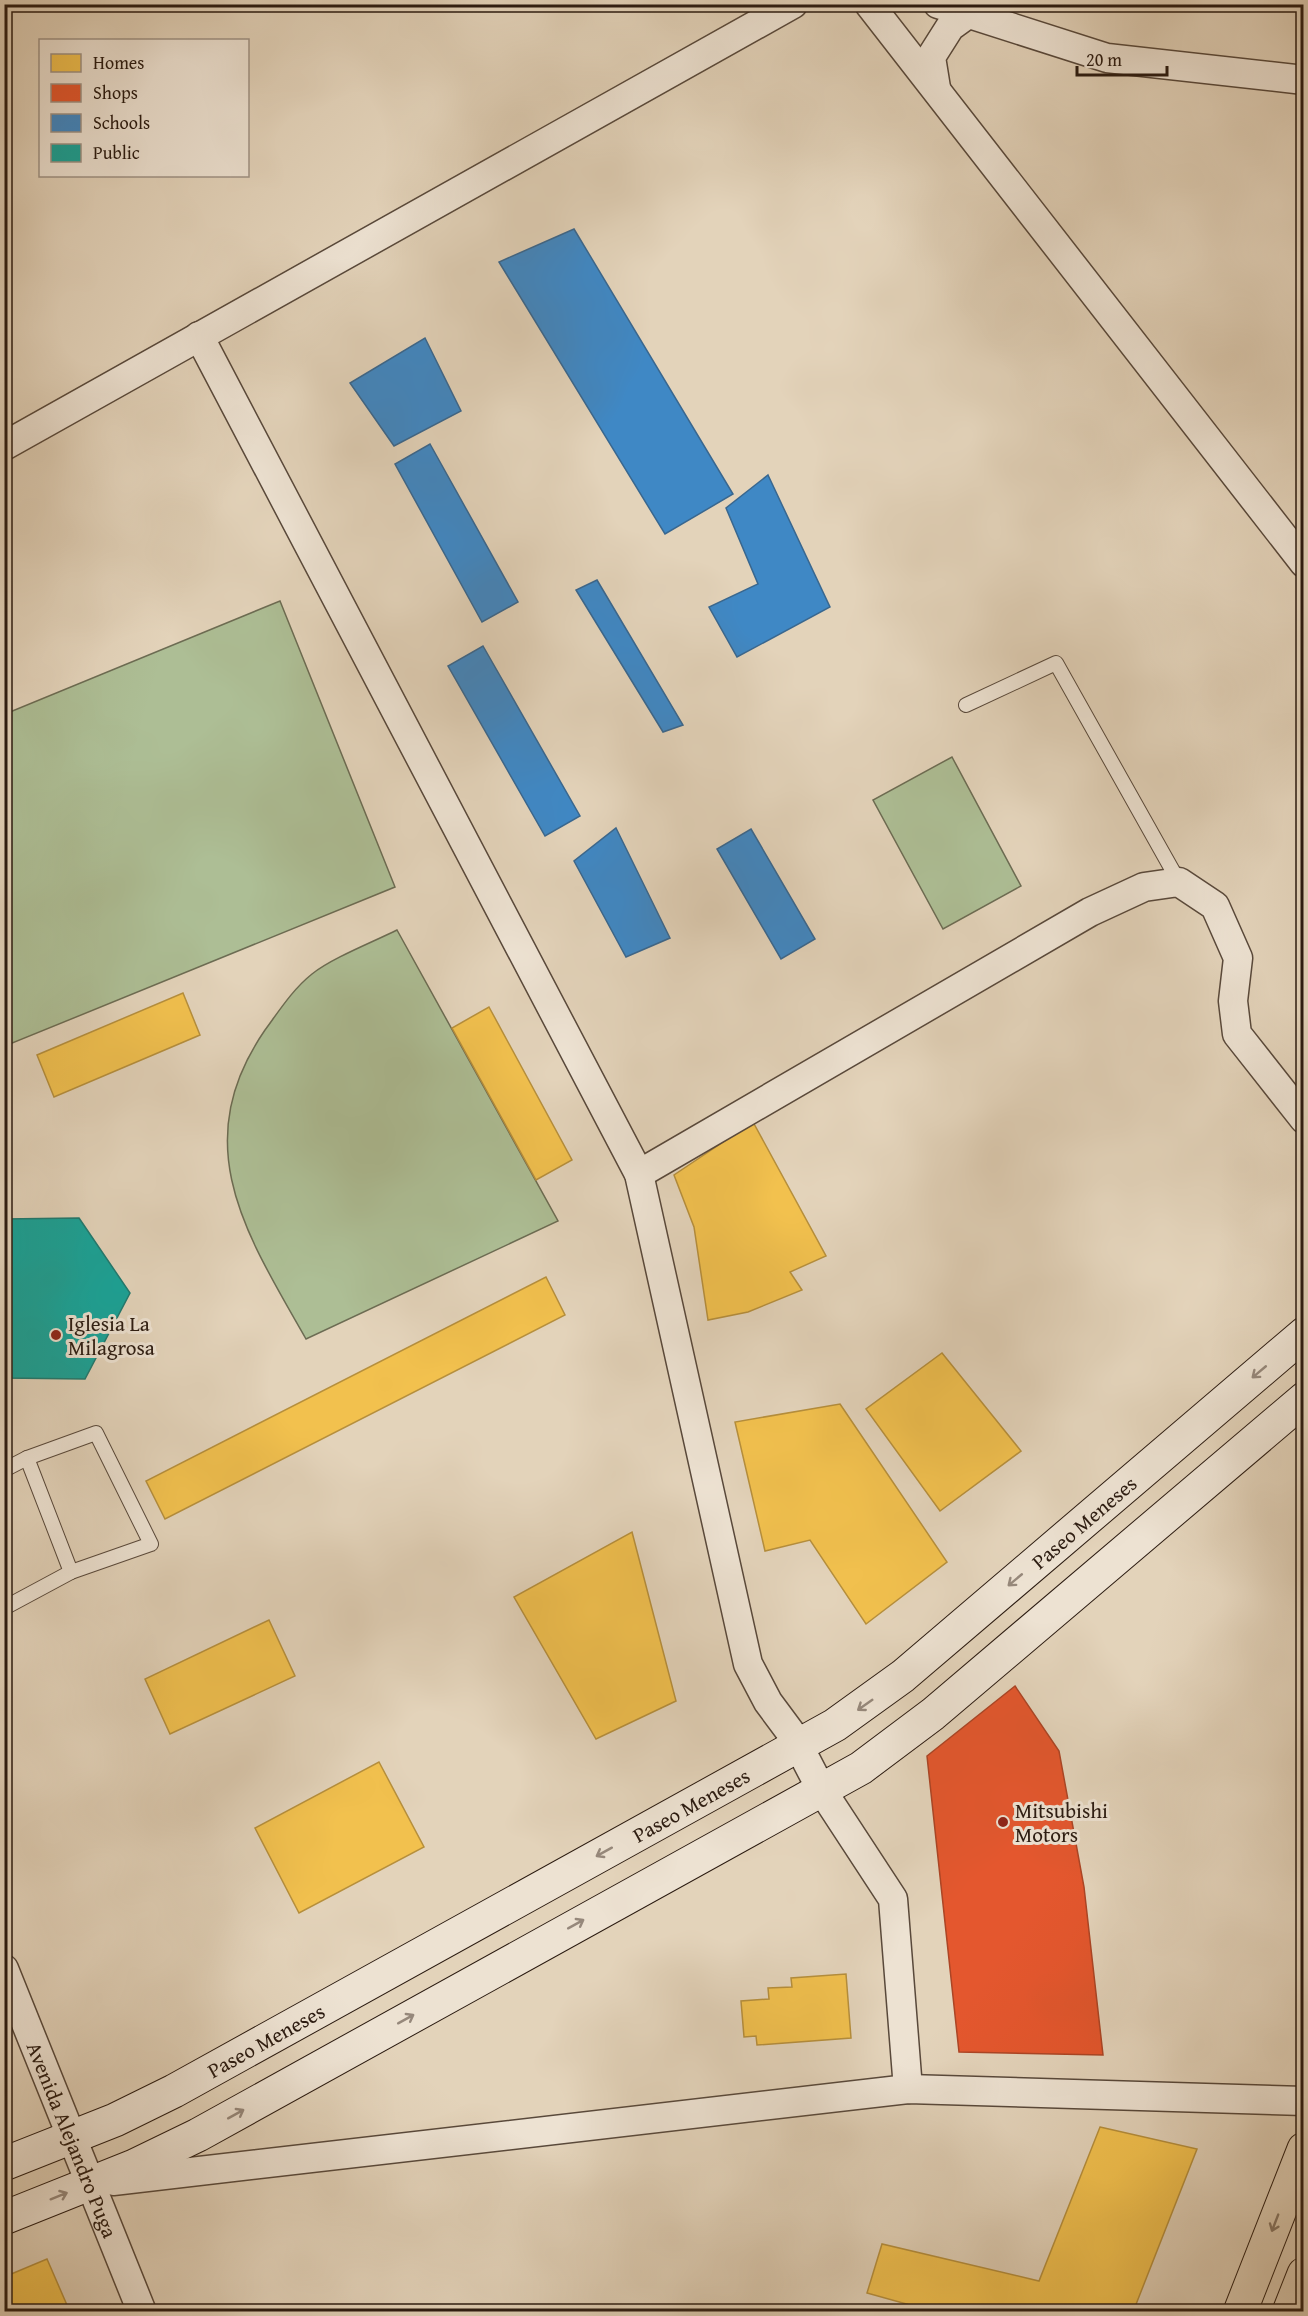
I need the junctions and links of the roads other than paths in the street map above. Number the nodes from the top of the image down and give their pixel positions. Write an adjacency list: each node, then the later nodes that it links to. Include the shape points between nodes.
1 (793, 4): 7 (street)
2 (869, 4): 6 (street)
3 (938, 4): 4 (street)
4 (964, 9): 5 (street, via 1107,58); 6 (street, via 931,57)
5 (1304, 80)
6 (936, 88): 9 (street)
7 (199, 336): 8 (street); 13 (street)
8 (4, 446)
9 (1304, 563)
10 (966, 705): 11 (lane, via 1056,663)
11 (1179, 882): 12 (street, via 1215,906 1238,958 1233,1001 1237,1034); 13 (street, via 1144,887 1090,912)
12 (1304, 1119)
13 (639, 1174): 20 (street, via 748,1664)
14 (1304, 1334): 20 (street, Paseo Meneses, one-way to 20, via 903,1676 851,1714)
15 (1304, 1399): 21 (street, via 933,1714 861,1768)
16 (27, 1458): 17 (lane); 18 (lane); 18 (lane, via 96,1433 151,1544)
17 (4, 1470)
18 (71, 1572): 19 (lane)
19 (4, 1608)
20 (798, 1745): 21 (street); 25 (street, Paseo Meneses, one-way to 25, via 174,2091)
21 (821, 1789): 23 (street, via 893,1899); 28 (street, one-way to 21, via 198,2135)
22 (4, 1969): 25 (street, Avenida Alejandro Puga)
23 (908, 2089): 24 (street); 28 (street)
24 (1304, 2101)
25 (72, 2137): 27 (street, Paseo Meneses); 28 (street, Avenida Alejandro Puga)
26 (1304, 2149): 32 (main road, one-way to 32)
27 (4, 2164)
28 (90, 2183): 29 (street, one-way to 28); 31 (street, Avenida Alejandro Puga)
29 (4, 2218)
30 (1304, 2274): 33 (main road)
31 (142, 2312)
32 (1240, 2312)
33 (1289, 2312)

